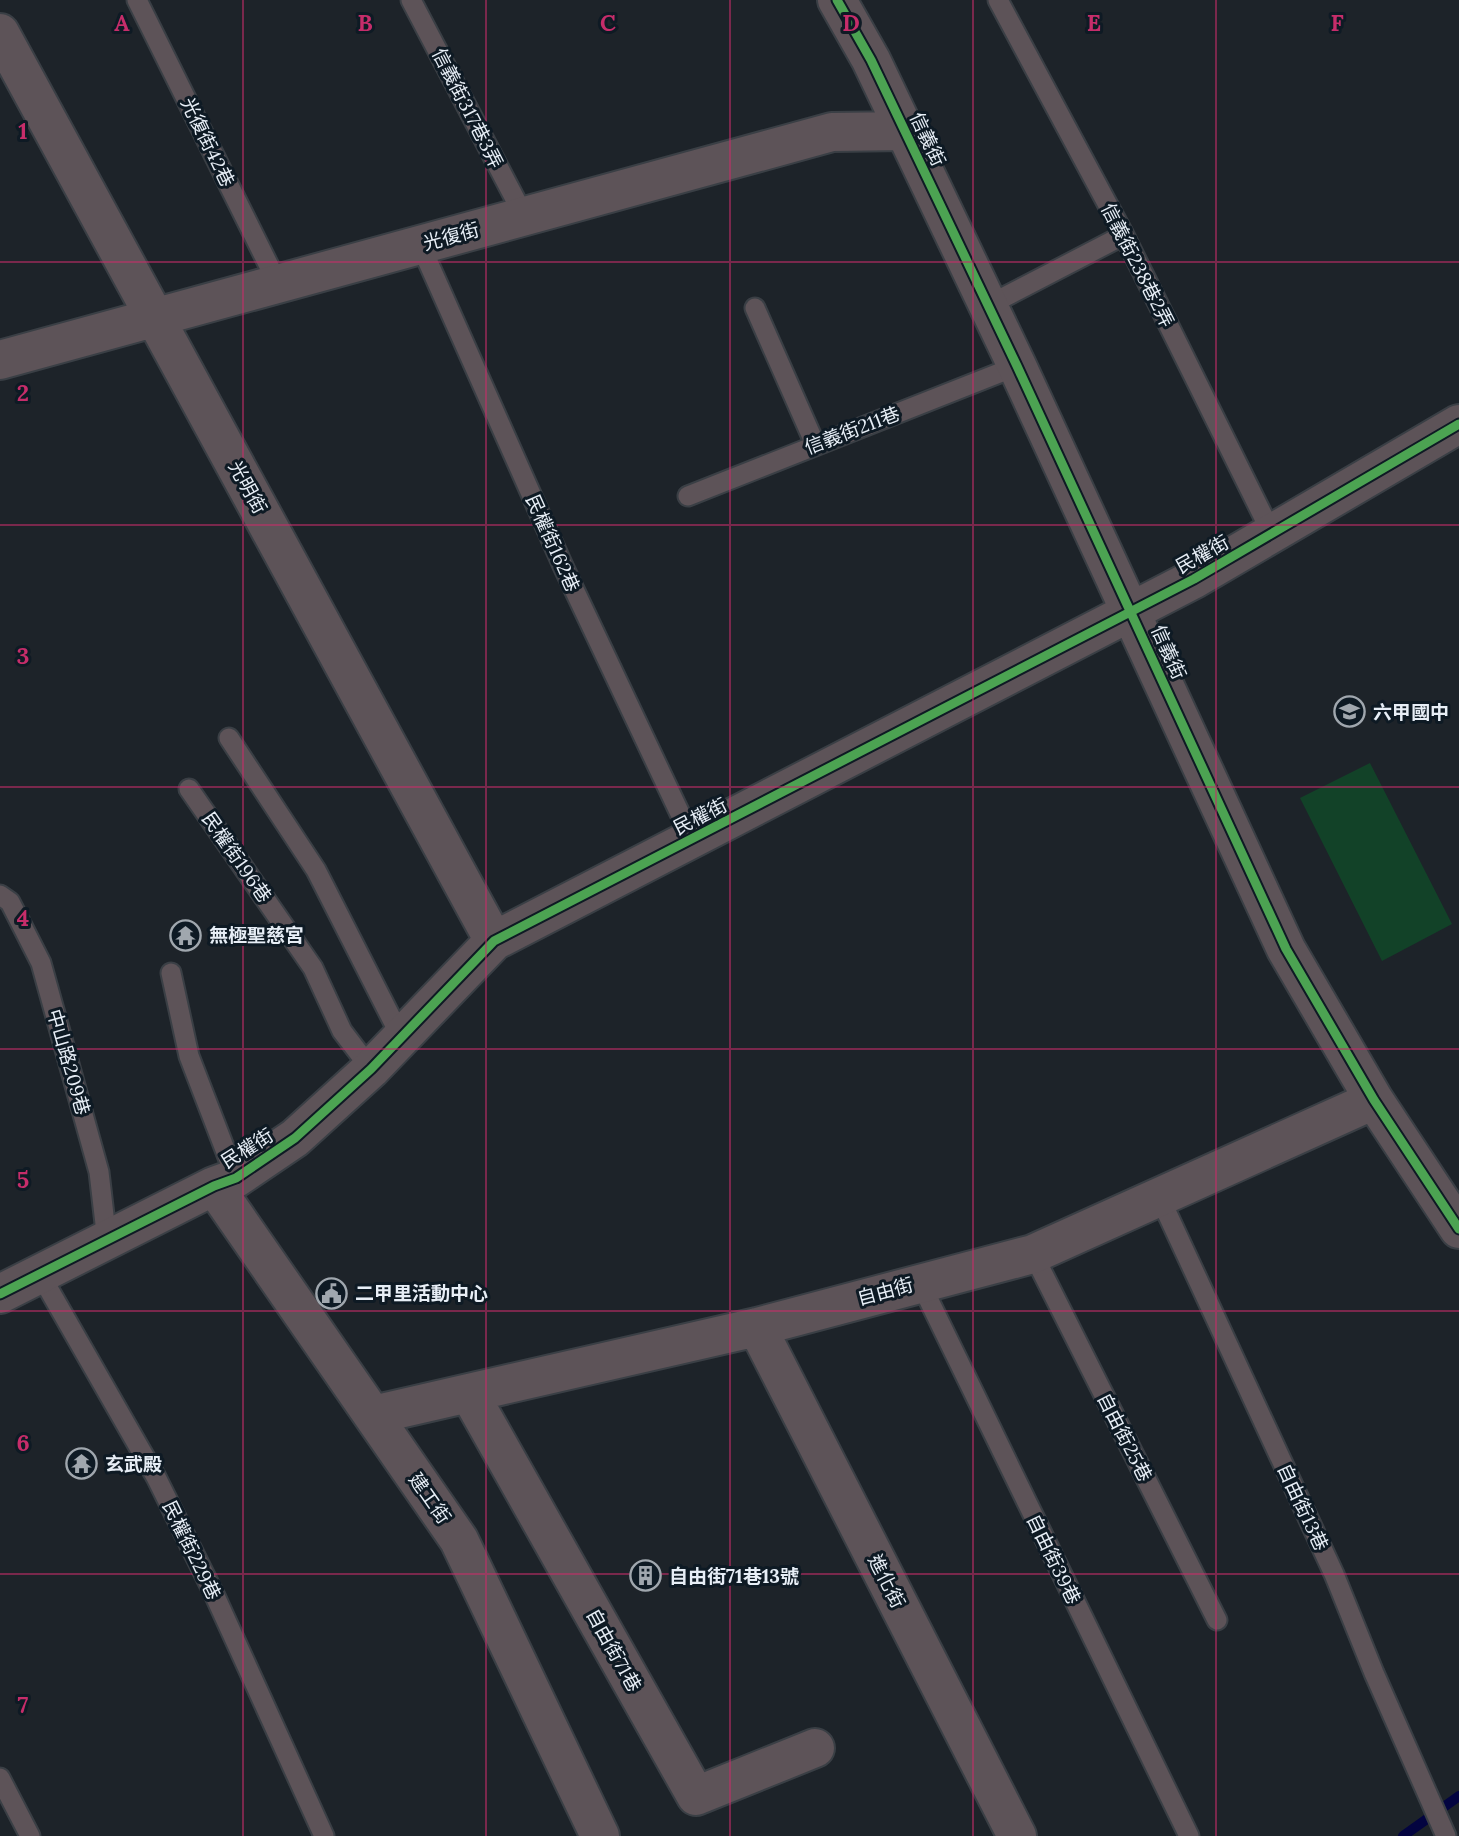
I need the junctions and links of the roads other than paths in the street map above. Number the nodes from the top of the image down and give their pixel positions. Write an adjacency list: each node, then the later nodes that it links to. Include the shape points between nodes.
1 (137, 0): 10 (lane, 光復街42巷)
2 (411, 0): 7 (lane, 信義街317巷3弄)
3 (837, 0): 6 (street, 信義街)
4 (999, 0): 8 (lane, 信義街238巷2弄)
5 (0, 33): 13 (street, 光明街)
6 (905, 131): 7 (street, 光復街, via 832,132); 11 (street, 信義街)
7 (524, 216): 9 (street, 光復街)
8 (1124, 234): 11 (lane); 19 (lane, 信義街238巷2弄)
9 (420, 244): 10 (street, 光復街); 23 (lane, 民權街162巷, via 563,566)
10 (278, 284): 13 (street, 光復街)
11 (987, 306): 15 (street, 信義街)
12 (755, 308): 17 (lane)
13 (156, 319): 14 (street, 光復街); 25 (street, 光明街)
14 (0, 360)
15 (1017, 366): 17 (lane, 信義街211巷); 20 (street, 信義街)
16 (1459, 424): 19 (street, 民權街)
17 (815, 444): 18 (lane, 信義街211巷)
18 (688, 496)
19 (1272, 534): 20 (street, 民權街)
20 (1132, 612): 23 (street, 民權街); 29 (street, 信義街, via 1286,948)
21 (229, 738): 27 (lane, via 316,870)
22 (189, 789): 28 (lane, 民權街196巷, via 313,968 342,1031)
23 (692, 839): 25 (street, 民權街)
24 (0, 895): 33 (lane, 中山路209巷, via 9,902 41,963 99,1172)
25 (494, 941): 27 (street, 民權街)
26 (171, 973): 30 (lane)
27 (401, 1037): 28 (street, 民權街)
28 (371, 1069): 30 (street, 民權街, via 295,1138)
29 (1374, 1100): 31 (street, 自由街); 32 (street, 信義街)
30 (225, 1182): 33 (street, 民權街); 40 (street, 建工街)
31 (1160, 1198): 34 (street, 自由街); 44 (lane, 自由街13巷, via 1334,1574)
32 (1459, 1229)
33 (107, 1241): 35 (street, 民權街)
34 (1033, 1254): 36 (street, 自由街); 41 (lane, 自由街25巷)
35 (40, 1274): 37 (street, 民權街); 46 (lane, 民權街229巷, via 156,1477)
36 (920, 1282): 38 (street, 自由街); 49 (lane, 自由街39巷)
37 (0, 1294)
38 (757, 1327): 39 (street, 自由街); 48 (street, 進化街)
39 (469, 1393): 40 (street, 自由街); 42 (street, 自由街71巷, via 696,1796)
40 (373, 1415): 47 (street, 建工街, via 459,1540)
41 (1217, 1620)
42 (815, 1748)
43 (0, 1778): 45 (lane)
44 (1443, 1828)
45 (30, 1836)
46 (324, 1836)
47 (600, 1836)
48 (1017, 1836)
49 (1189, 1836)

